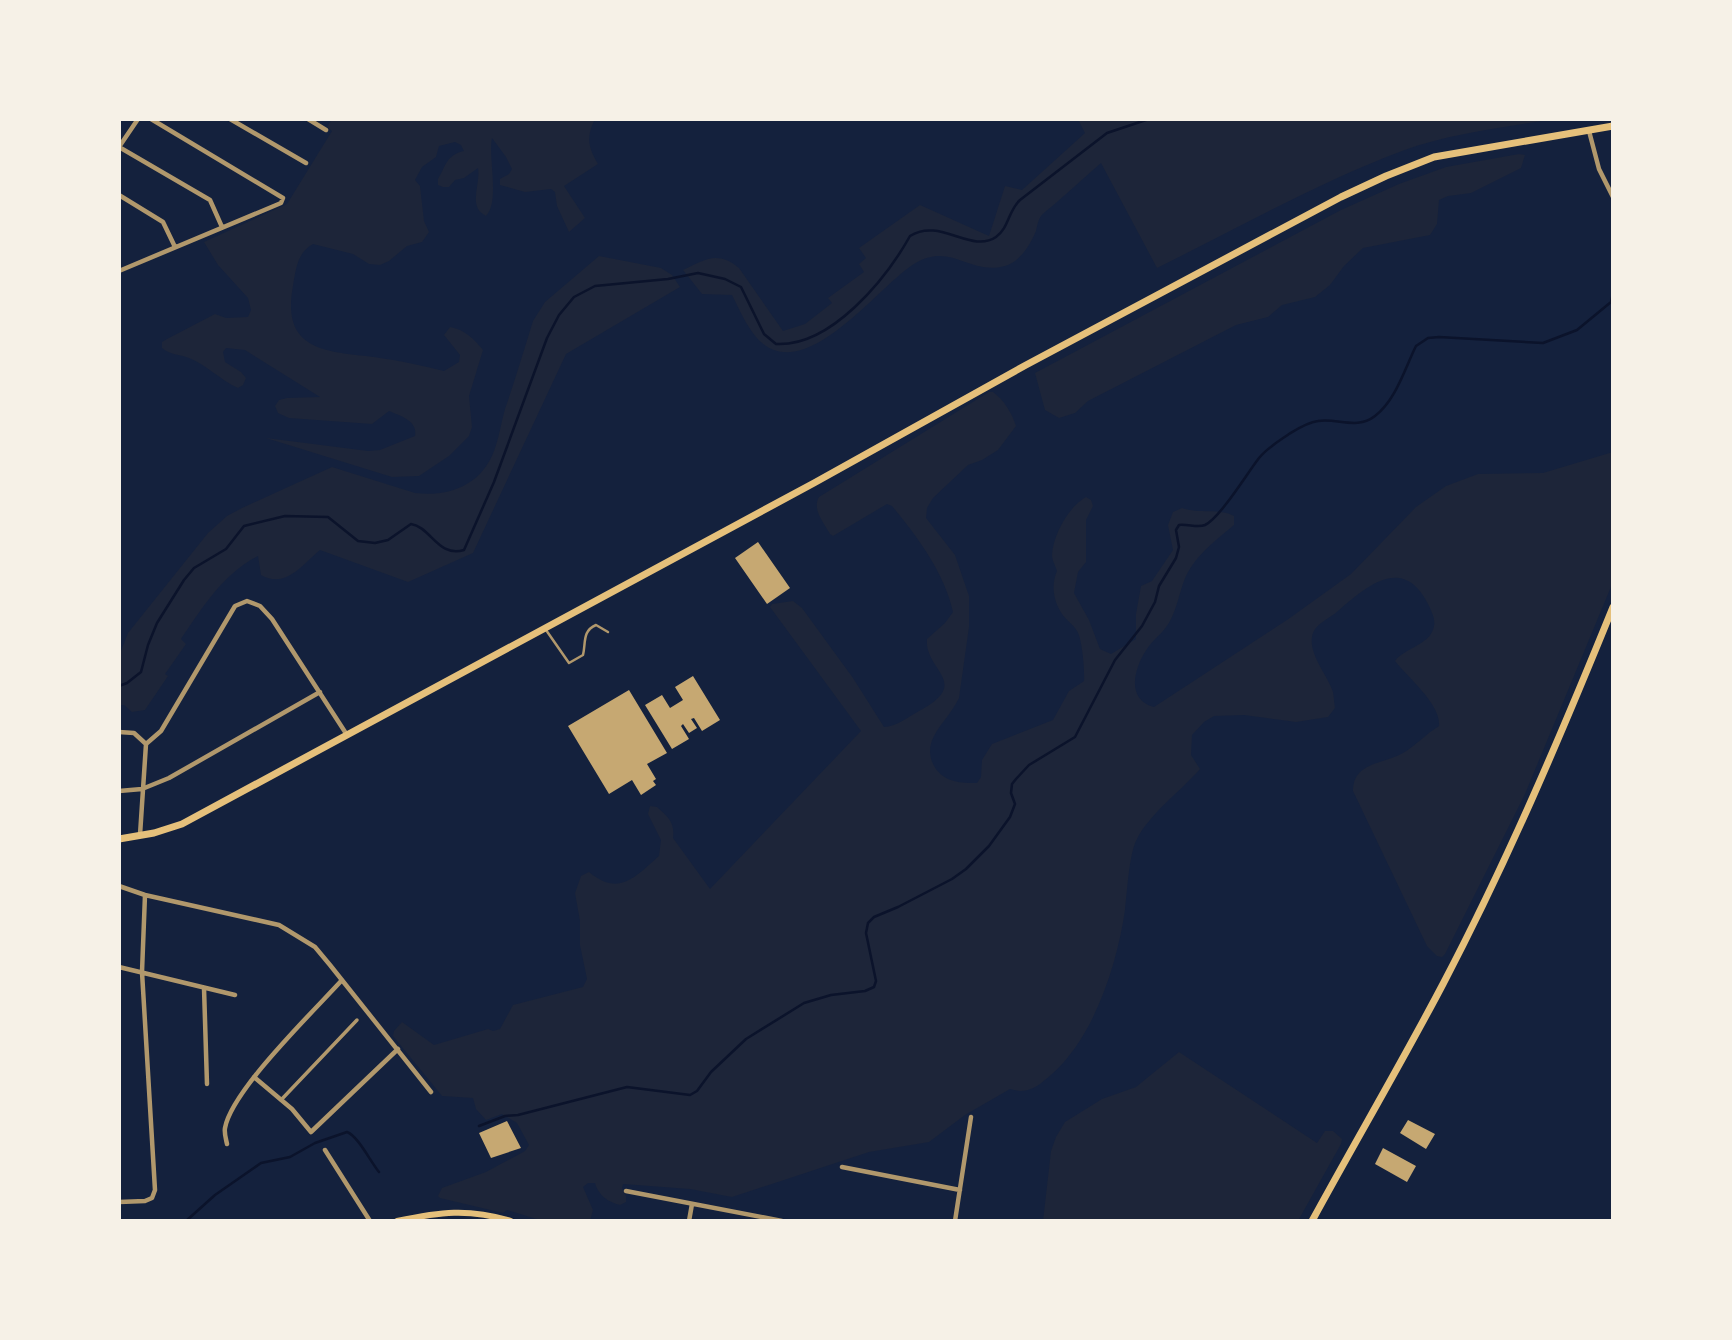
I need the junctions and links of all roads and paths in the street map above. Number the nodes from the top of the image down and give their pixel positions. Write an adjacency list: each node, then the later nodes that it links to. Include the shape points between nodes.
1 (138, 119): 9 (street)
2 (151, 119): 13 (street, via 284,198)
3 (230, 119): 5 (street)
4 (308, 119): 7 (street)
5 (238, 121): 10 (street)
6 (1613, 126): 8 (main road)
7 (326, 130)
8 (1589, 130): 12 (street, via 1599,169); 17 (main road, via 1434,158 1341,197)
9 (119, 147): 13 (street, via 210,200)
10 (306, 163)
11 (119, 195): 14 (street, via 163,222)
12 (1613, 197)
13 (222, 228): 14 (street)
14 (175, 247): 15 (street)
15 (119, 271)
16 (1613, 607): 54 (main road, via 1568,719 1483,904)
17 (544, 627): 18 (lane, via 569,663 583,654 590,628 596,625); 21 (main road)
18 (608, 632)
19 (320, 692): 21 (street); 22 (street, via 264,610 255,603 242,602 235,606 161,731); 23 (street)
20 (119, 732): 22 (street, via 134,733)
21 (348, 736): 25 (main road, via 182,824)
22 (146, 744): 23 (street)
23 (142, 789): 24 (street); 25 (street)
24 (119, 792)
25 (140, 836): 26 (main road)
26 (119, 839)
27 (119, 886): 28 (street)
28 (145, 895): 30 (street); 31 (street, via 286,927 315,947)
29 (119, 967): 30 (street)
30 (142, 972): 32 (street); 46 (street, via 155,1190 145,1201)
31 (342, 980): 35 (street); 36 (street)
32 (204, 988): 33 (street); 37 (street)
33 (235, 995)
34 (357, 1020): 39 (street)
35 (398, 1049): 38 (street); 39 (street, via 311,1132)
36 (254, 1077): 39 (street); 41 (street, via 231,1113 225,1130)
37 (207, 1083)
38 (431, 1091)
39 (281, 1100)
40 (971, 1117): 44 (street)
41 (227, 1144)
42 (325, 1150): 48 (street)
43 (842, 1167): 44 (street)
44 (960, 1190): 53 (street)
45 (626, 1191): 47 (street)
46 (119, 1202)
47 (692, 1204): 51 (street); 52 (street)
48 (370, 1221)
49 (397, 1221): 50 (main road, via 458,1211)
50 (511, 1221)
51 (689, 1221)
52 (782, 1221)
53 (955, 1221)
54 (1312, 1221)

